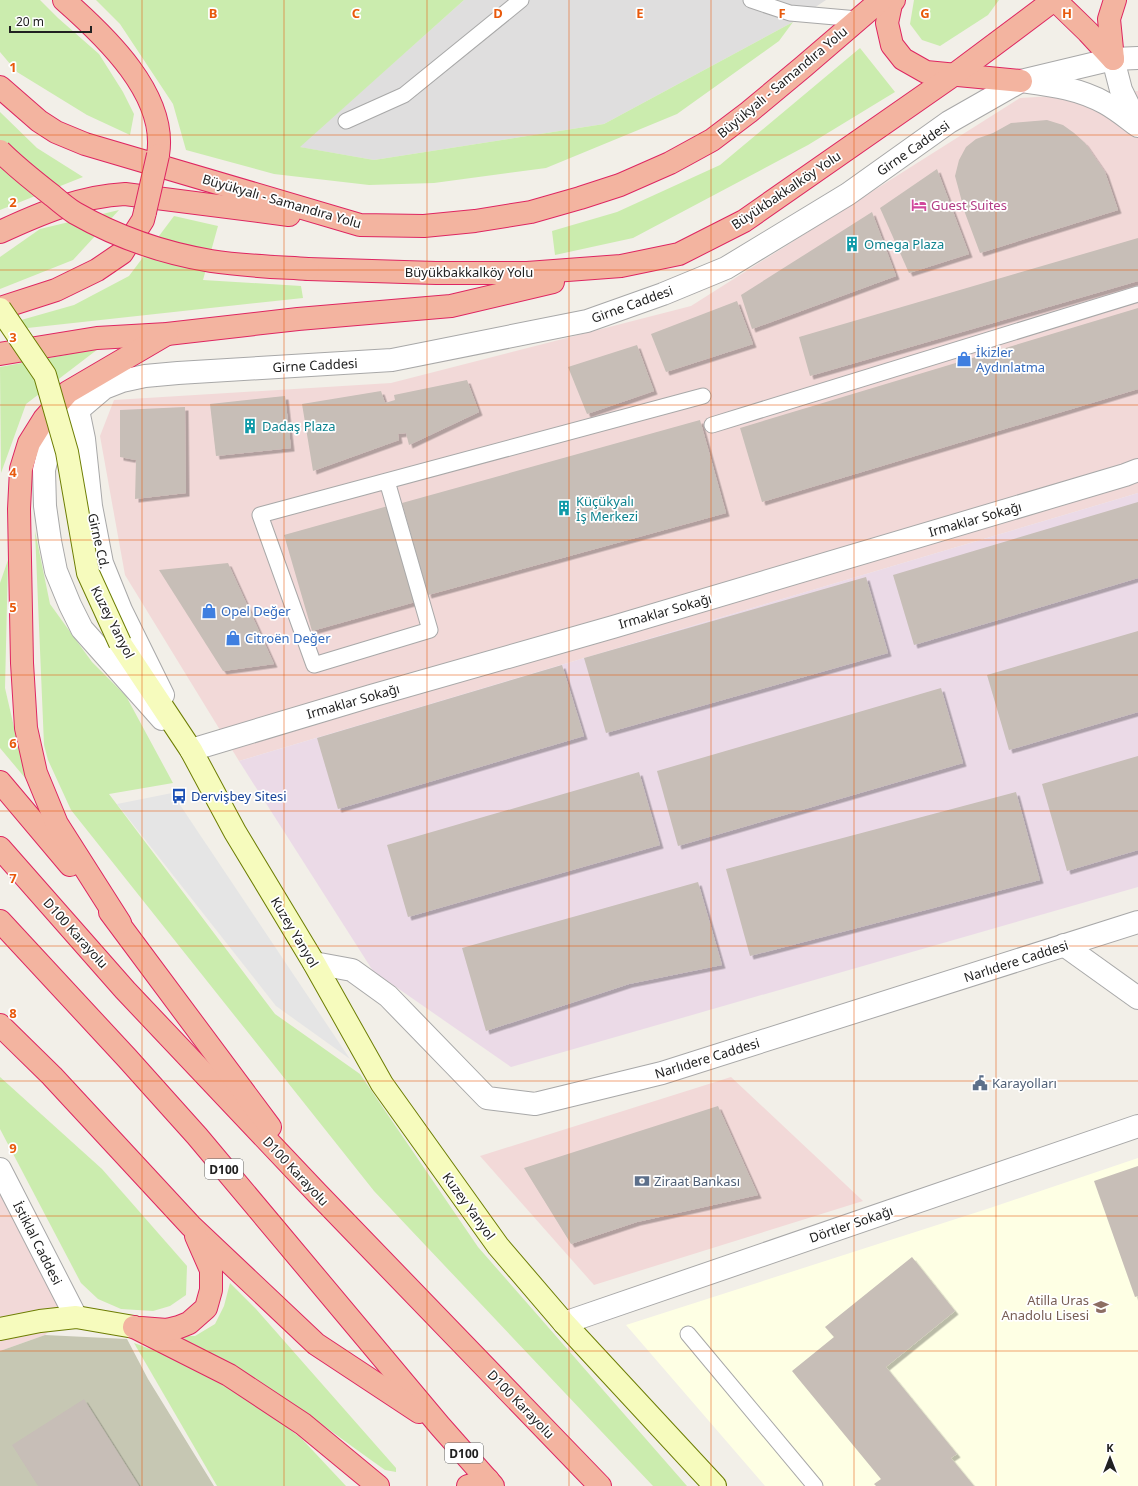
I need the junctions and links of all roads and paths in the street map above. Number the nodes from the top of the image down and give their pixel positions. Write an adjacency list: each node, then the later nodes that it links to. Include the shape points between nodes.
1 (64, 0): 23 (highway, bridge, via 106,41 150,100 160,145 158,155 143,220 122,253 97,270 56,290)
2 (521, 0): 16 (lane, via 404,95)
3 (751, 0): 9 (lane, via 790,13)
4 (881, 0): 9 (highway, Büyükyalı - Samandıra Yolu)
5 (894, 0): 13 (highway, via 887,23 892,46 903,59 926,72)
6 (1024, 0): 10 (highway)
7 (1054, 0): 10 (highway, Büyükbakkalköy Yolu); 12 (highway)
8 (1115, 0): 12 (highway, via 1109,19)
9 (858, 19): 19 (highway, Büyükyalı - Samandıra Yolu, via 803,68 712,140 670,163 620,185 531,212 475,221 424,226)
10 (1025, 22): 13 (highway, Büyükbakkalköy Yolu)
11 (1138, 58): 12 (street, Girne Caddesi)
12 (1113, 59): 14 (street, Girne Caddesi); 17 (street, via 1121,90)
13 (955, 74): 14 (highway); 21 (highway, Büyükbakkalköy Yolu, via 744,221 679,254)
14 (1021, 81): 17 (street, via 1058,86 1083,93 1105,103); 27 (street, Girne Caddesi, via 949,122 848,194 726,268 664,294 587,320 392,360 145,376 104,388)
15 (0, 87): 19 (highway, Büyükyalı - Samandıra Yolu, via 39,121 56,132 85,144)
16 (346, 121)
17 (1138, 126)
18 (0, 151): 21 (highway, Büyükbakkalköy Yolu, bridge, via 74,212 152,247 212,261 308,269 436,273 527,273)
19 (360, 224): 20 (highway, via 124,194 105,194 46,212)
20 (0, 232)
21 (621, 266): 24 (highway, via 452,306 298,319)
22 (1138, 294): 28 (lane)
23 (0, 309): 31 (main road, Kuzey Yanyol, bridge, via 45,375 67,452 88,573 120,643)
24 (167, 334): 25 (highway, via 97,338); 36 (highway, via 68,392 44,419 29,443 21,469 19,510 26,728 36,773 58,824)
25 (0, 354)
26 (703, 396): 30 (lane)
27 (78, 410): 31 (street, Girne Cd., via 91,506 102,563); 31 (street, Girne Caddesi, via 52,437 44,470 45,506 56,571 82,629)
28 (712, 425)
29 (1138, 470): 31 (street, Irmaklar Sokağı)
30 (387, 481): 30 (lane, via 260,515 314,665 430,630)
31 (190, 750): 38 (main road, Kuzey Yanyol, via 235,832)
32 (0, 782): 36 (highway)
33 (0, 848): 43 (highway, D100 Karayolu, via 125,990)
34 (0, 921): 50 (highway, D100, via 197,1136)
35 (1138, 922): 37 (street, Narlıdere Caddesi)
36 (120, 923): 43 (highway)
37 (1064, 945): 38 (street, Narlıdere Caddesi, via 662,1073 535,1104 487,1098 388,996 352,970); 39 (street)
38 (314, 963): 46 (main road, Kuzey Yanyol, via 382,1084 498,1246)
39 (1138, 998)
40 (0, 1025): 44 (highway, via 52,1076)
41 (1138, 1126): 46 (street, Dörtler Sokağı)
42 (0, 1169): 45 (street, İstiklal Caddesi)
43 (317, 1193): 53 (highway, D100 Karayolu)
44 (191, 1226): 47 (highway, via 211,1270 211,1290 206,1308 189,1323 179,1327 167,1330); 50 (highway, via 316,1344)
45 (76, 1317): 47 (main road); 48 (main road)
46 (564, 1322): 54 (main road, Kuzey Yanyol)
47 (134, 1327): 52 (highway, via 229,1375 303,1424)
48 (0, 1329)
49 (688, 1334): 55 (lane)
50 (440, 1426): 51 (highway, D100)
51 (485, 1484)
52 (378, 1486)
53 (600, 1486)
54 (715, 1486)
55 (815, 1486)

